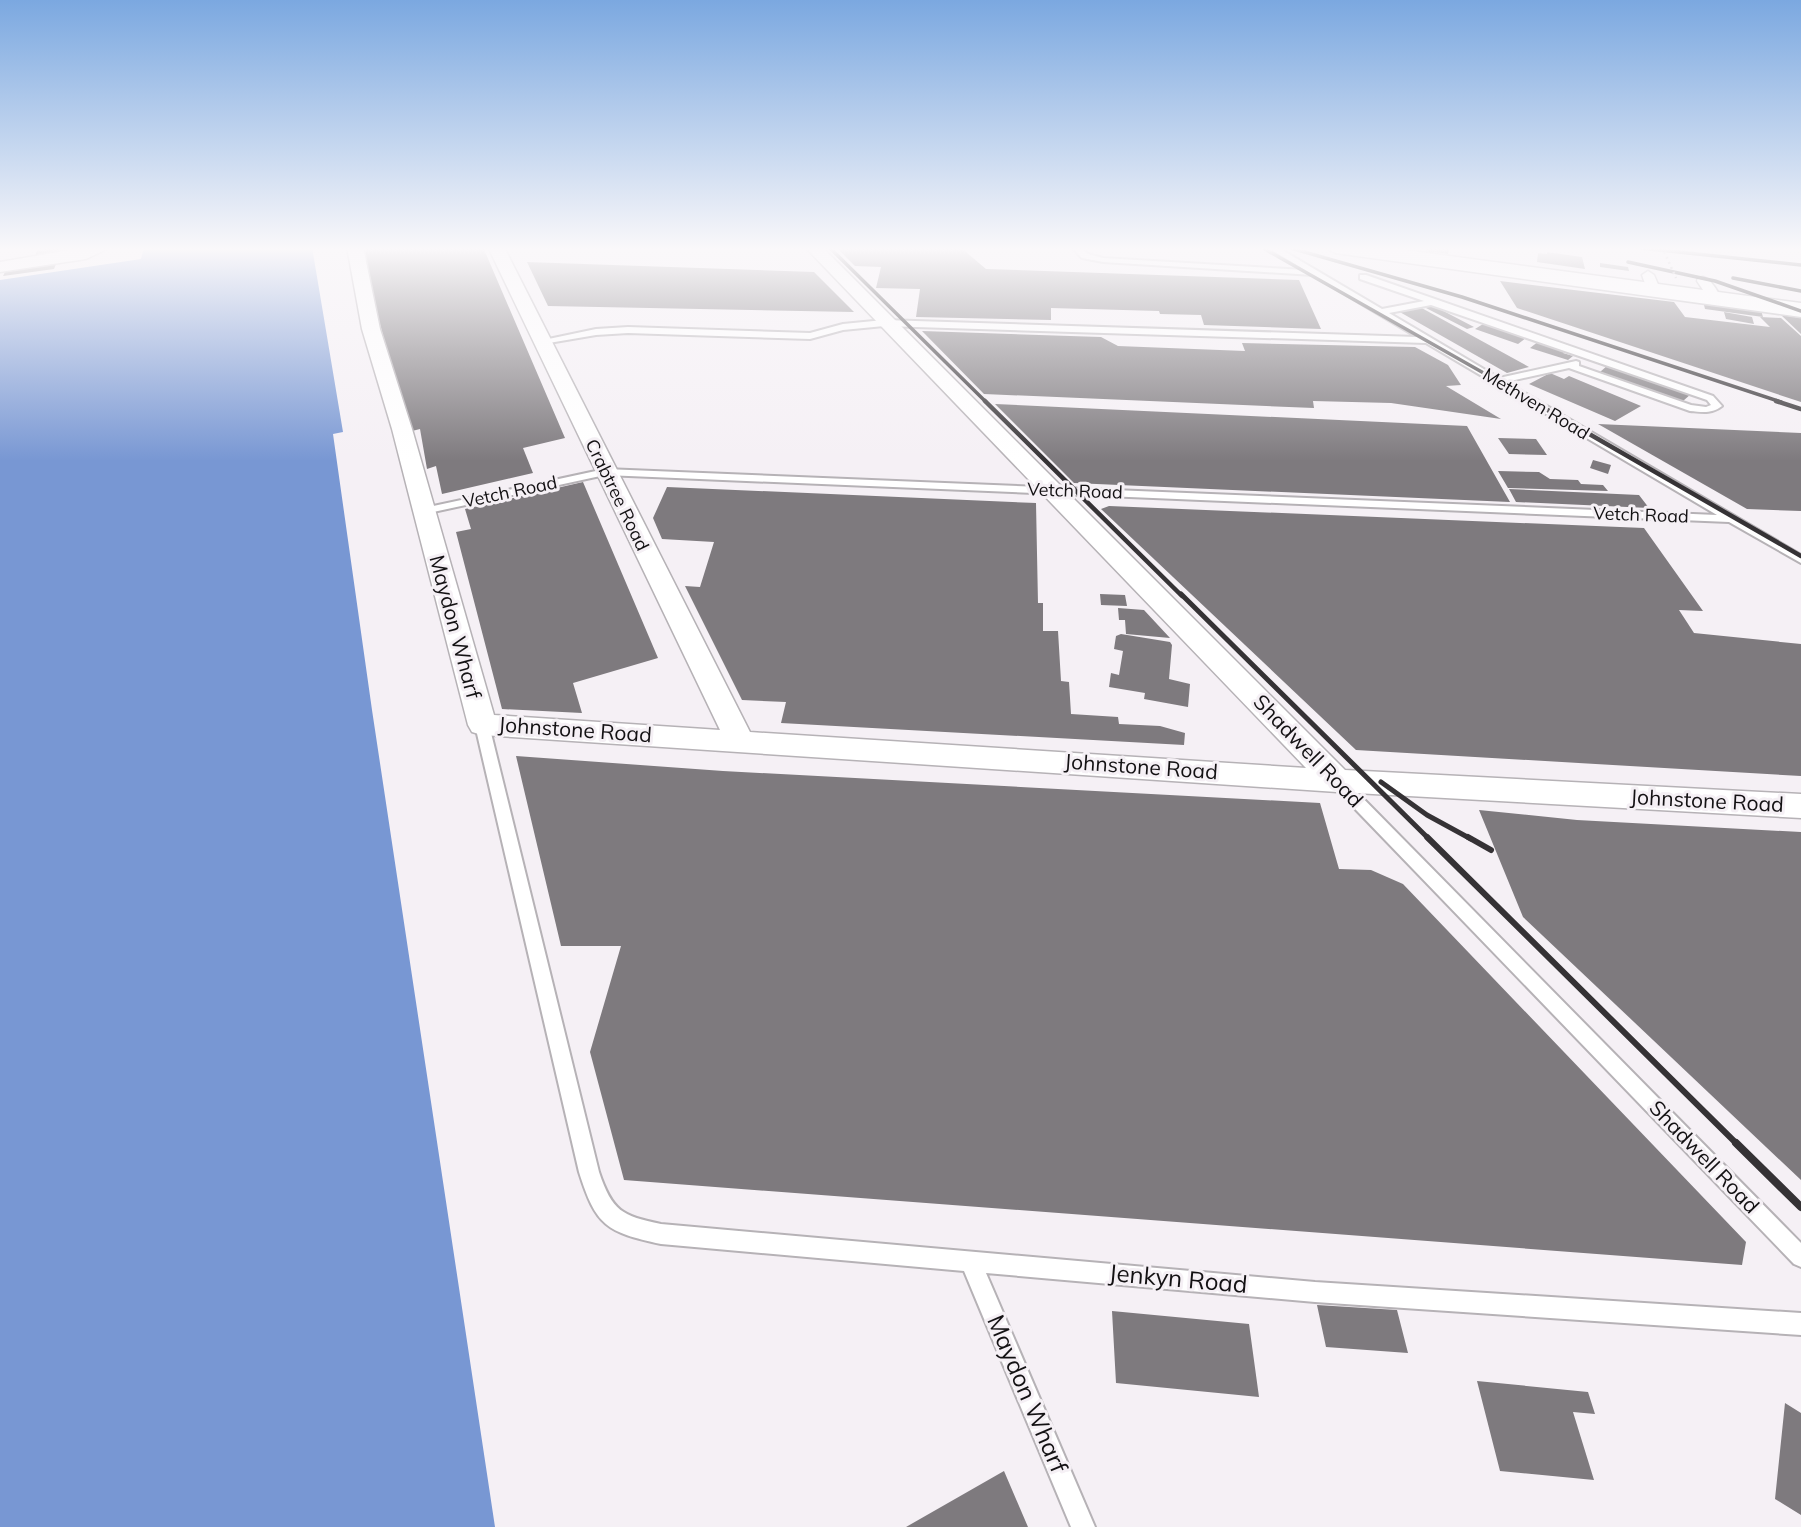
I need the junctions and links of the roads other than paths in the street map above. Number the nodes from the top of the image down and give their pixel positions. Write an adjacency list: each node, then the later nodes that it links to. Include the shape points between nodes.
1 (369, 318): 14 (street, Maydon Wharf)
2 (532, 318): 8 (street, Crabtree Road)
3 (880, 318): 6 (street, Shadwell Road)
4 (1392, 318): 7 (lane, Methven Road)
5 (1480, 318): 9 (lane)
6 (884, 323): 7 (lane); 8 (lane, via 810,336 628,330); 13 (street, Shadwell Road)
7 (1430, 340): 11 (lane, Methven Road)
8 (543, 341): 12 (street, Crabtree Road)
9 (1602, 359): 10 (lane); 10 (lane, via 1710,398 1717,406 1690,408)
10 (1568, 365): 11 (lane)
11 (1498, 381): 15 (lane, Methven Road)
12 (605, 472): 13 (lane, Vetch Road); 14 (lane, Vetch Road); 18 (street, Crabtree Road)
13 (1051, 490): 15 (lane, Vetch Road); 19 (street, Shadwell Road)
14 (424, 510): 17 (street, Maydon Wharf)
15 (1729, 519): 16 (lane, Methven Road)
16 (1801, 560)
17 (482, 724): 18 (street, Johnstone Road); 21 (lane, Maydon Wharf)
18 (740, 741): 19 (street, Johnstone Road)
19 (1337, 780): 20 (street, Johnstone Road); 22 (lane, Shadwell Road)
20 (1801, 806)
21 (589, 1172): 23 (lane, Jenkyn Road, via 609,1217 626,1227 661,1234)
22 (1801, 1257)
23 (970, 1260): 24 (lane, Jenkyn Road, via 1315,1292); 25 (lane, Maydon Wharf)
24 (1801, 1324)
25 (1083, 1527)

